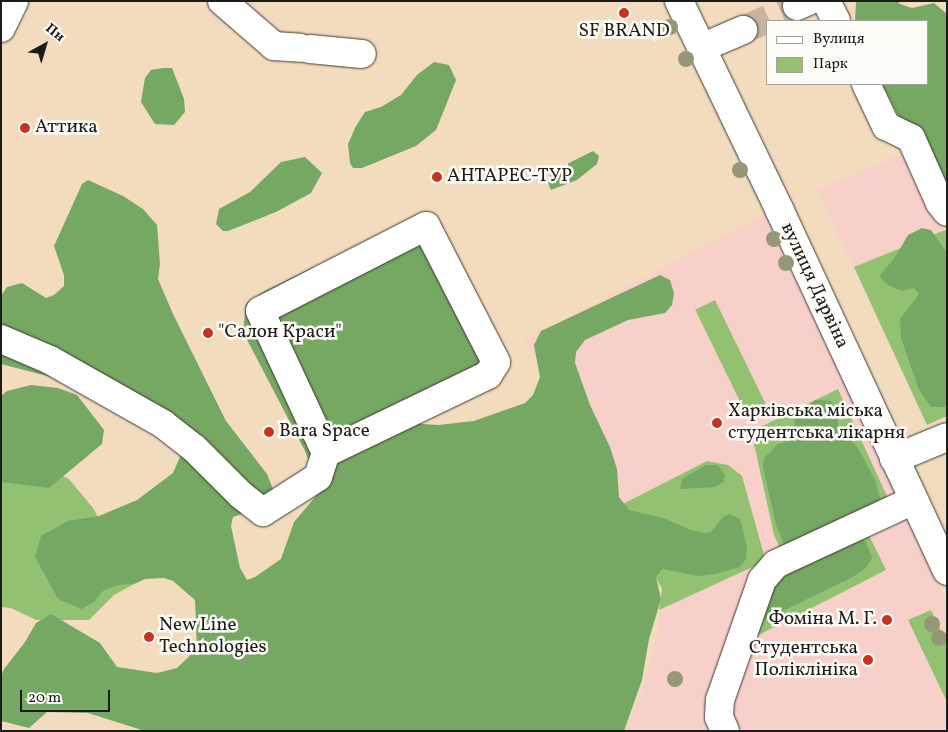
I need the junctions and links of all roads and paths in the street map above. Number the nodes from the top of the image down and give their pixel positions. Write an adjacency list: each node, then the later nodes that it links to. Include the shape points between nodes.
1 (14, 1): 6 (street)
2 (222, 1): 9 (street, via 274,46)
3 (679, 1): 8 (street, вулиця Дарвіна)
4 (826, 1): 5 (street)
5 (836, 20)
6 (1, 28)
7 (743, 30): 8 (street)
8 (701, 48): 15 (street, вулиця Дарвіна)
9 (362, 54)
10 (866, 85): 11 (street, via 886,126 911,138)
11 (947, 212)
12 (1, 339): 14 (street, via 50,360 163,424 194,448 262,512 318,477)
13 (947, 437): 15 (street)
14 (326, 453): 14 (street, via 488,375 496,362 426,226 260,311)
15 (894, 459): 16 (street, вулиця Дарвіна)
16 (914, 500): 17 (street, вулиця Дарвіна); 18 (street, via 776,564 762,580 720,700 718,717)
17 (947, 571)
18 (725, 731)

